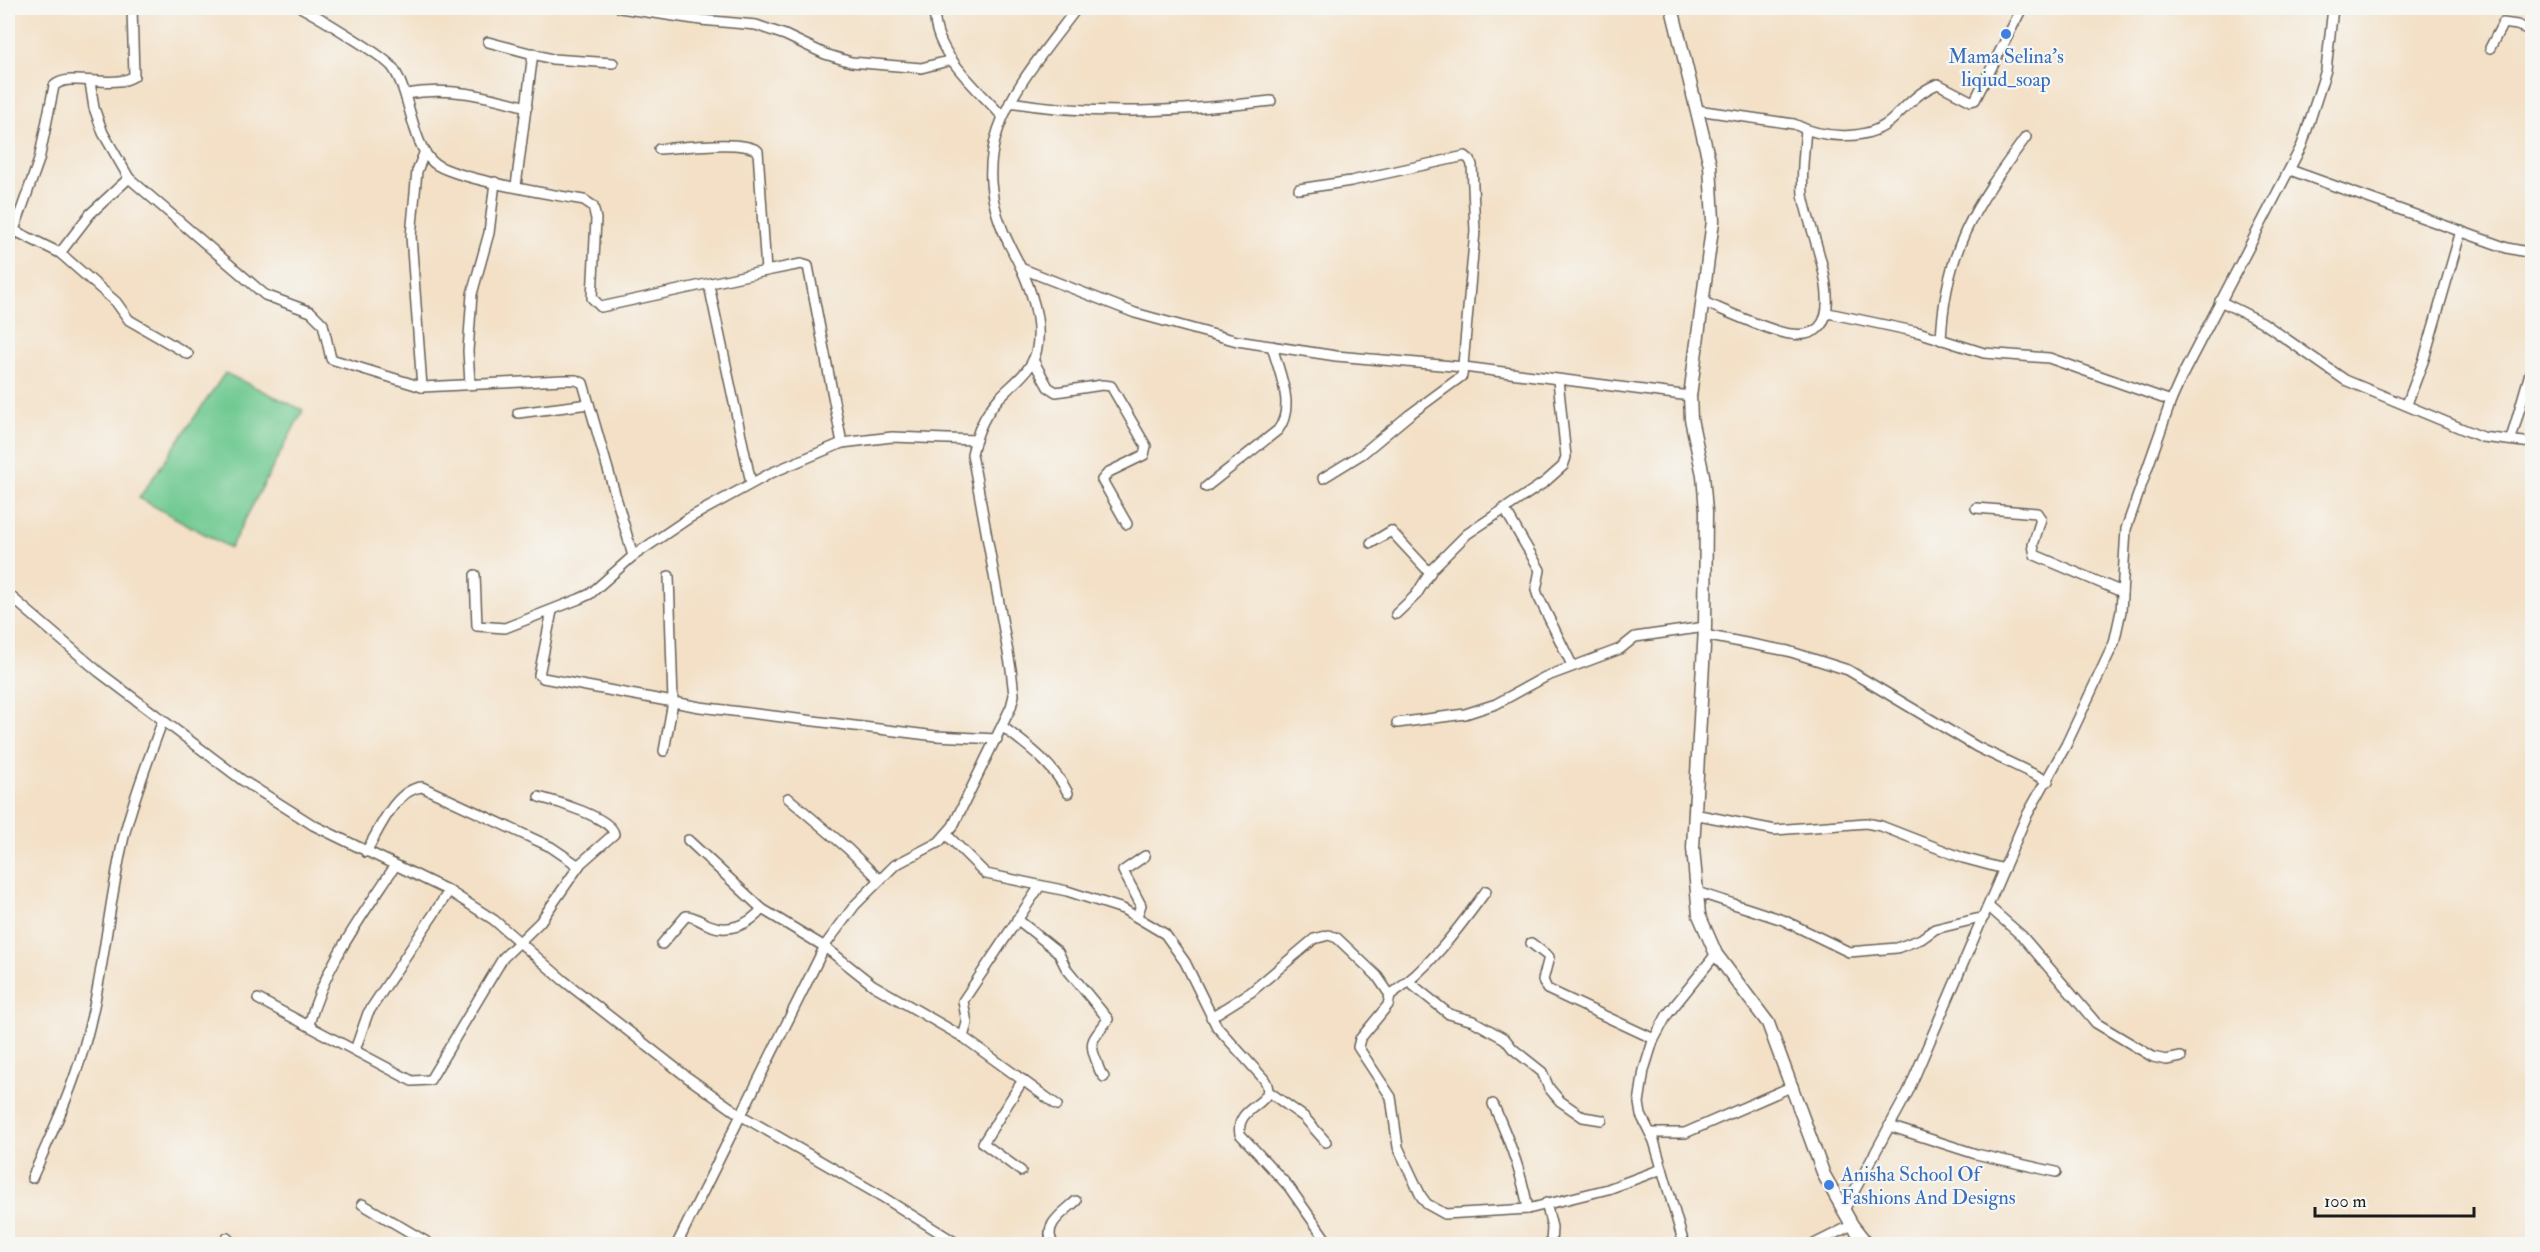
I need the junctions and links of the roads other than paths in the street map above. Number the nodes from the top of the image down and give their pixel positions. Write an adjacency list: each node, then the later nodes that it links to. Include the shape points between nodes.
1 (132, 8): 15 (street, via 134,76 127,80)
2 (302, 8): 16 (street, via 388,62)
3 (620, 8): 13 (street, via 756,25 851,62 921,68)
4 (935, 8): 13 (street, via 936,27)
5 (1077, 8): 18 (street, via 1030,66)
6 (1672, 8): 20 (street)
7 (2022, 8): 22 (street, via 1976,100 1938,84 1879,130 1850,135)
8 (2333, 8): 26 (street, via 2326,70)
9 (2532, 31): 11 (street, via 2503,23)
10 (488, 42): 12 (street)
11 (2490, 48)
12 (533, 53): 14 (street, via 552,59); 19 (street)
13 (952, 60): 21 (street)
14 (613, 63)
15 (90, 82): 27 (street, via 103,133); 31 (street, via 64,80 54,86 39,160)
16 (406, 94): 19 (street, via 433,89); 25 (street)
17 (1271, 101): 18 (street, via 1148,111 1056,110)
18 (1010, 102): 21 (street)
19 (527, 107): 29 (street)
20 (1697, 110): 22 (street, via 1794,124); 39 (street, via 1710,165 1713,221)
21 (1002, 116): 36 (street, via 990,175 1003,231)
22 (1806, 130): 41 (street, via 1803,194 1823,274)
23 (2026, 136): 42 (street, via 1970,219 1942,304)
24 (659, 149): 37 (street, via 724,146 752,147 758,151)
25 (425, 151): 28 (street, via 433,163 447,170); 50 (street, via 417,171 411,236)
26 (2290, 170): 32 (street); 40 (street)
27 (129, 178): 34 (street, via 90,214); 50 (street, via 265,295 311,312 323,324 331,359)
28 (495, 182): 29 (street); 49 (street, via 489,233 472,294)
29 (516, 186): 38 (street, via 584,200 593,206 596,219 592,298 597,305)
30 (1299, 189): 47 (street, via 1465,156 1470,160 1475,231)
31 (15, 231): 33 (street); 34 (street)
32 (2462, 231): 35 (street); 54 (street)
33 (8, 247)
34 (60, 253): 44 (street, via 116,302 129,320)
35 (2532, 253)
36 (1023, 269): 43 (street, via 1135,313 1237,341); 45 (street, via 1038,328)
37 (766, 271): 38 (street); 58 (street, via 801,264 810,270)
38 (709, 285): 61 (street)
39 (1701, 301): 41 (street, via 1790,334 1817,330); 51 (street)
40 (2220, 301): 52 (street); 54 (street, via 2262,322 2346,380)
41 (1828, 313): 42 (street)
42 (1941, 340): 52 (street, via 1984,353 2049,358)
43 (1272, 346): 47 (street); 62 (street, via 1288,408 1285,421)
44 (188, 354)
45 (1033, 360): 57 (street, via 989,411); 65 (street, via 1048,387 1056,392 1112,386 1135,425 1146,446 1144,455 1109,472 1102,480)
46 (2532, 366): 56 (street)
47 (1464, 367): 48 (street); 60 (street, via 1461,379 1409,414 1362,454)
48 (1558, 380): 51 (street); 63 (street, via 1565,463 1545,482)
49 (470, 383): 50 (street); 53 (street, via 576,380 583,383)
50 (422, 387)
51 (1690, 396): 75 (street, via 1690,419 1706,512)
52 (2171, 400): 71 (street, via 2126,529)
53 (590, 404): 55 (street); 67 (street)
54 (2407, 404): 56 (street, via 2482,437)
55 (518, 413)
56 (2511, 439): 59 (street)
57 (976, 440): 58 (street, via 892,437); 80 (street, via 972,454 974,472 1013,682 1014,695)
58 (842, 443): 61 (street)
59 (2532, 443)
60 (1323, 478)
61 (751, 483): 67 (street)
62 (1206, 487)
63 (1504, 508): 68 (street, via 1467,534); 76 (street, via 1540,570 1538,596)
64 (1976, 508): 71 (street, via 2037,513 2041,519 2032,544 2035,555)
65 (1127, 524)
66 (1371, 543): 68 (street, via 1391,531)
67 (633, 556): 73 (street, via 590,594)
68 (1430, 573): 74 (street, via 1416,596)
69 (475, 575): 73 (street, via 477,626 505,628)
70 (669, 576): 77 (street)
71 (2122, 592): 83 (street, via 2114,644)
72 (8, 594): 78 (street, via 99,672)
73 (552, 611): 77 (street, via 540,677)
74 (1396, 614)
75 (1705, 631): 76 (street, via 1635,637 1620,649); 83 (street, via 1848,670 1977,747); 87 (street)
76 (1572, 665): 79 (street, via 1496,704 1464,714)
77 (673, 702): 81 (street, via 936,736); 82 (street)
78 (163, 720): 90 (street, via 242,780 296,815); 133 (street, via 125,833 97,996 84,1046 69,1096)
79 (1397, 723)
80 (1002, 727): 81 (street); 84 (street, via 1046,762)
81 (997, 739): 88 (street)
82 (664, 751)
83 (2048, 781): 94 (street, via 2026,817)
84 (1068, 793)
85 (540, 797): 93 (street, via 570,805 615,831)
86 (788, 798): 95 (street)
87 (1694, 814): 94 (street, via 1775,830 1866,823); 99 (street)
88 (947, 836): 95 (street, via 895,865); 96 (street, via 986,874)
89 (688, 840): 101 (street)
90 (366, 852): 92 (street); 93 (street, via 400,798 409,790 422,787 551,847)
91 (1145, 856): 102 (street, via 1123,870 1141,905)
92 (395, 866): 97 (street); 114 (street, via 340,950)
93 (579, 866): 105 (street, via 540,922)
94 (2004, 869): 100 (street)
95 (880, 880): 108 (street, via 855,905)
96 (1040, 886): 102 (street, via 1067,891); 104 (street)
97 (449, 891): 105 (street, via 494,920); 117 (street, via 368,1013)
98 (1486, 891): 110 (street, via 1458,929)
99 (1697, 892): 103 (street, via 1783,920 1849,952 1897,948 1921,939 1935,928); 109 (street, via 1699,915)
100 (1989, 907): 103 (street); 118 (street, via 2022,936 2096,1023 2153,1057)
101 (762, 909): 107 (street, via 747,923 728,929 686,916); 108 (street)
102 (1137, 916): 113 (street, via 1165,934 1176,948)
103 (1984, 916): 127 (street, via 1908,1092)
104 (1017, 919): 115 (street, via 963,1001 967,1023); 119 (street, via 1058,952 1066,968 1108,1019 1090,1050)
105 (519, 942): 117 (street, via 502,958 430,1080 412,1081); 125 (street, via 687,1077)
106 (1531, 943): 116 (street, via 1549,957 1543,980 1547,989)
107 (662, 944)
108 (825, 947): 115 (street, via 873,985); 125 (street)
109 (1716, 954): 116 (street, via 1667,1015); 121 (street, via 1768,1023)
110 (1409, 982): 111 (street); 126 (street, via 1449,1014 1473,1021 1505,1039 1542,1072 1560,1101 1583,1117)
111 (1390, 995): 113 (street, via 1377,976 1337,938 1321,935 1251,992); 137 (street, via 1388,1005 1360,1039 1358,1047 1391,1097 1398,1147 1421,1196 1444,1214)
112 (258, 999): 114 (street)
113 (1211, 1017): 122 (street, via 1264,1079)
114 (309, 1025): 117 (street)
115 (963, 1037): 120 (street)
116 (1654, 1039): 128 (street, via 1639,1103)
117 (355, 1050)
118 (2181, 1057)
119 (1104, 1077)
120 (1023, 1080): 124 (street); 131 (street, via 983,1143)
121 (1793, 1086): 128 (street, via 1685,1133); 138 (street, via 1824,1175)
122 (1269, 1092): 129 (street, via 1304,1117); 144 (street, via 1241,1118 1240,1134 1289,1187)
123 (1493, 1104): 137 (street, via 1525,1190)
124 (1057, 1105)
125 (742, 1116): 141 (street); 142 (street)
126 (1602, 1120)
127 (1889, 1126): 132 (street, via 1976,1154); 138 (street)
128 (1650, 1133): 130 (street)
129 (1326, 1142)
130 (1662, 1169): 135 (street, via 1608,1189); 146 (street)
131 (1021, 1171)
132 (2056, 1172)
133 (32, 1178)
134 (1076, 1201): 143 (street, via 1050,1227)
135 (1546, 1203): 137 (street); 145 (street, via 1552,1227)
136 (362, 1204): 140 (street)
137 (1527, 1209)
138 (1844, 1210): 139 (street)
139 (1852, 1225): 147 (street); 148 (street)
140 (430, 1245)
141 (677, 1245)
142 (958, 1245)
143 (1053, 1245)
144 (1329, 1245)
145 (1551, 1245)
146 (1683, 1245)
147 (1814, 1245)
148 (1867, 1245)

